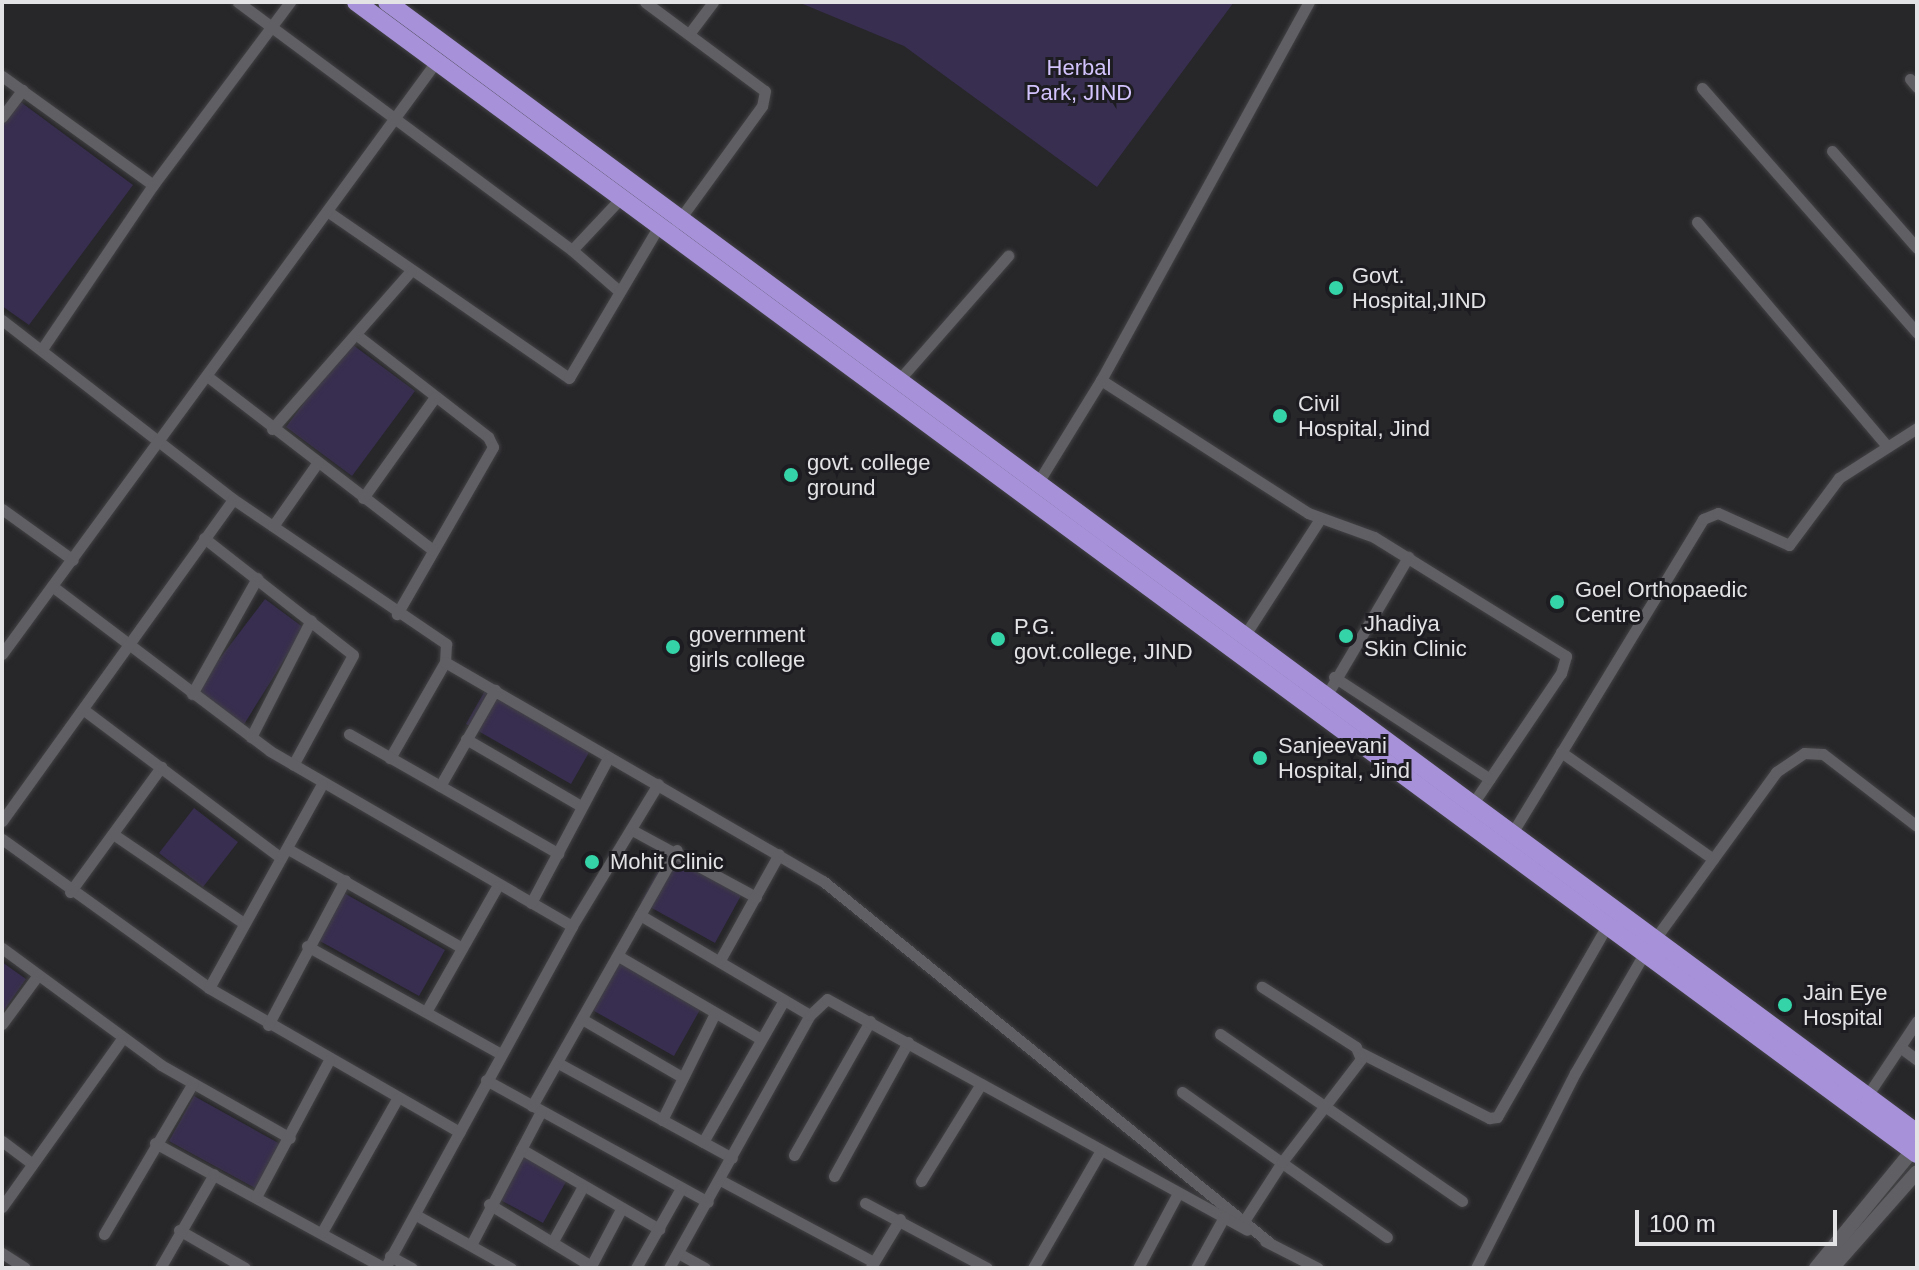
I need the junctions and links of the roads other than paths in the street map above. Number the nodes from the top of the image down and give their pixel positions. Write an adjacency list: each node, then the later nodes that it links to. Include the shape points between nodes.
1 (238, 2): 8 (street)
2 (290, 2): 8 (street)
3 (356, 2): 10 (highway)
4 (387, 2): 10 (highway)
5 (645, 2): 9 (street)
6 (713, 2): 9 (street)
7 (1309, 2): 32 (street)
8 (271, 26): 14 (street); 17 (street)
9 (689, 34): 21 (street, via 756,81 766,99)
10 (443, 53): 14 (street); 18 (highway); 21 (highway)
11 (2, 76): 13 (street)
12 (1702, 88): 28 (street)
13 (22, 90): 15 (street); 17 (street)
14 (395, 116): 19 (street); 23 (street)
15 (2, 117)
16 (1832, 151): 22 (street)
17 (153, 185): 30 (street)
18 (619, 200): 21 (highway); 23 (street)
19 (327, 211): 25 (street); 31 (street)
20 (1697, 222): 38 (street)
21 (669, 226): 26 (street); 33 (highway); 76 (highway)
22 (1917, 248)
23 (572, 250): 26 (street)
24 (1008, 256): 33 (street)
25 (411, 271): 26 (street, via 569,378); 29 (street)
26 (619, 291)
27 (2, 320): 30 (street)
28 (1917, 333)
29 (358, 336): 34 (street); 36 (street)
30 (42, 349): 37 (street)
31 (207, 376): 36 (street); 37 (street)
32 (1101, 380): 40 (street); 44 (street)
33 (898, 381): 40 (highway)
34 (435, 397): 41 (street); 47 (street, via 488,437 493,447)
35 (1917, 428): 38 (street)
36 (272, 429): 39 (street)
37 (159, 441): 42 (street); 49 (street)
38 (1887, 446): 66 (street, via 1839,478 1789,545 1718,513 1703,519)
39 (318, 462): 41 (street); 45 (street)
40 (1037, 484): 54 (highway)
41 (363, 498): 47 (street)
42 (233, 499): 45 (street); 46 (street)
43 (2, 509): 49 (street)
44 (1320, 519): 48 (street, via 1362,532); 54 (street)
45 (273, 526): 52 (street)
46 (204, 538): 50 (street); 55 (street)
47 (432, 549): 52 (street)
48 (1408, 557): 58 (street); 71 (street, via 1566,656 1561,673)
49 (73, 560): 51 (street)
50 (257, 578): 53 (street); 60 (street)
51 (52, 586): 55 (street); 56 (street)
52 (397, 614): 57 (street, via 446,644)
53 (311, 620): 64 (street); 69 (street, via 349,649 353,662)
54 (1243, 638): 61 (highway)
55 (131, 645): 60 (street); 62 (street)
56 (2, 654)
57 (445, 662): 59 (street); 67 (street)
58 (1334, 677): 61 (street); 71 (street)
59 (495, 690): 65 (street); 68 (street)
60 (192, 694): 64 (street)
61 (1325, 698): 76 (highway)
62 (84, 710): 70 (street); 77 (street)
63 (349, 734): 67 (street)
64 (251, 737): 69 (street)
65 (466, 739): 74 (street); 75 (street)
66 (1561, 752): 81 (street); 87 (street)
67 (390, 758): 74 (street)
68 (608, 758): 73 (street); 75 (street)
69 (293, 765): 72 (street)
70 (161, 767): 80 (street); 84 (street)
71 (1490, 779): 76 (street)
72 (322, 784): 84 (street); 89 (street)
73 (658, 784): 79 (street); 86 (street)
74 (440, 786): 85 (street)
75 (581, 806): 85 (street)
76 (1467, 813): 81 (highway); 96 (highway)
77 (2, 821)
78 (1917, 826): 87 (street, via 1839,763 1804,753 1776,772)
79 (632, 830): 83 (street); 95 (street)
80 (113, 834): 90 (street); 94 (street)
81 (1511, 835): 98 (highway)
82 (2, 839): 90 (street)
83 (677, 850): 91 (street); 93 (street)
84 (284, 853): 88 (street); 94 (street)
85 (558, 853): 92 (street)
86 (779, 854): 91 (street); 165 (street, via 850,902)
87 (1713, 859): 98 (street)
88 (345, 880): 97 (street); 100 (street)
89 (497, 887): 92 (street); 100 (street)
90 (70, 892): 105 (street)
91 (756, 897): 102 (street)
92 (531, 903): 95 (street)
93 (640, 915): 101 (street); 102 (street)
94 (242, 922): 105 (street)
95 (572, 926): 121 (street)
96 (1607, 926): 98 (highway); 120 (street, via 1497,1117 1489,1118)
97 (307, 946): 107 (street); 114 (street)
98 (1649, 946): 130 (highway); 140 (highway); 194 (street, via 1575,1073)
99 (2, 948): 103 (street)
100 (462, 948): 107 (street)
101 (620, 957): 108 (street); 110 (street)
102 (720, 960): 106 (street)
103 (38, 975): 113 (street); 117 (street)
104 (1262, 987): 120 (street)
105 (209, 988): 114 (street)
106 (784, 1000): 109 (street); 116 (street)
107 (427, 1010): 121 (street)
108 (715, 1013): 116 (street); 125 (street)
109 (810, 1015): 111 (street, via 827,999); 144 (street)
110 (582, 1019): 124 (street); 125 (street)
111 (870, 1021): 118 (street); 143 (street)
112 (1917, 1021): 119 (street)
113 (2, 1024)
114 (268, 1025): 122 (street)
115 (1220, 1034): 132 (street)
116 (759, 1038): 138 (street)
117 (122, 1039): 127 (street); 146 (street)
118 (908, 1042): 128 (street); 149 (street)
119 (1900, 1047): 123 (street); 130 (street)
120 (1361, 1053): 132 (street)
121 (501, 1054): 126 (street)
122 (329, 1060): 131 (street); 136 (street)
123 (1917, 1060)
124 (558, 1063): 133 (street); 134 (street)
125 (682, 1077): 134 (street)
126 (486, 1080): 133 (street); 135 (street)
127 (193, 1083): 136 (street); 139 (street)
128 (981, 1084): 142 (street); 151 (street)
129 (1182, 1092): 145 (street)
130 (1867, 1096): 140 (highway)
131 (397, 1099): 135 (street); 168 (street)
132 (1323, 1107): 145 (street); 156 (street)
133 (537, 1108): 141 (street); 153 (street)
134 (662, 1120): 138 (street)
135 (459, 1132): 162 (street)
136 (290, 1138): 155 (street)
137 (2, 1141): 146 (street)
138 (703, 1142): 144 (street)
139 (155, 1143): 148 (street); 169 (street)
140 (1915, 1146): 195 (street)
141 (521, 1149): 152 (street); 159 (street)
142 (1101, 1150): 154 (street); 190 (street)
143 (794, 1155)
144 (732, 1158): 150 (street)
145 (1282, 1162): 165 (street); 170 (street)
146 (31, 1163): 160 (street)
147 (1917, 1172): 196 (street)
148 (214, 1174): 155 (street); 167 (street)
149 (834, 1176)
150 (722, 1181): 157 (street); 178 (street)
151 (921, 1181)
152 (582, 1188): 161 (street); 171 (street)
153 (681, 1188): 157 (street); 166 (street)
154 (1178, 1193): 163 (street); 191 (street)
155 (256, 1197): 168 (street)
156 (1462, 1201)
157 (708, 1202): 175 (street)
158 (865, 1203): 164 (street)
159 (489, 1204): 171 (street); 173 (street)
160 (2, 1207)
161 (620, 1211): 166 (street); 179 (street)
162 (416, 1215): 173 (street); 176 (street)
163 (1224, 1217): 172 (street); 192 (street)
164 (900, 1219): 178 (street); 189 (street)
165 (1244, 1221): 172 (street)
166 (659, 1229): 186 (street)
167 (179, 1230): 181 (street); 182 (street)
168 (322, 1232): 183 (street)
169 (104, 1234)
170 (1387, 1237)
171 (553, 1241): 179 (street)
172 (1270, 1243): 177 (street)
173 (471, 1245): 185 (street)
174 (2, 1253): 180 (street)
175 (678, 1253): 187 (street); 188 (street)
176 (390, 1256): 183 (street); 184 (street)
177 (1300, 1264): 193 (street)
178 (872, 1265)
179 (591, 1267)
180 (25, 1268)
181 (160, 1268)
182 (245, 1268)
183 (385, 1268)
184 (412, 1268)
185 (511, 1268)
186 (636, 1268)
187 (669, 1268)
188 (705, 1268)
189 (987, 1268)
190 (1033, 1268)
191 (1138, 1268)
192 (1196, 1268)
193 (1318, 1268)
194 (1476, 1268)
195 (1816, 1268)
196 (1832, 1268)

